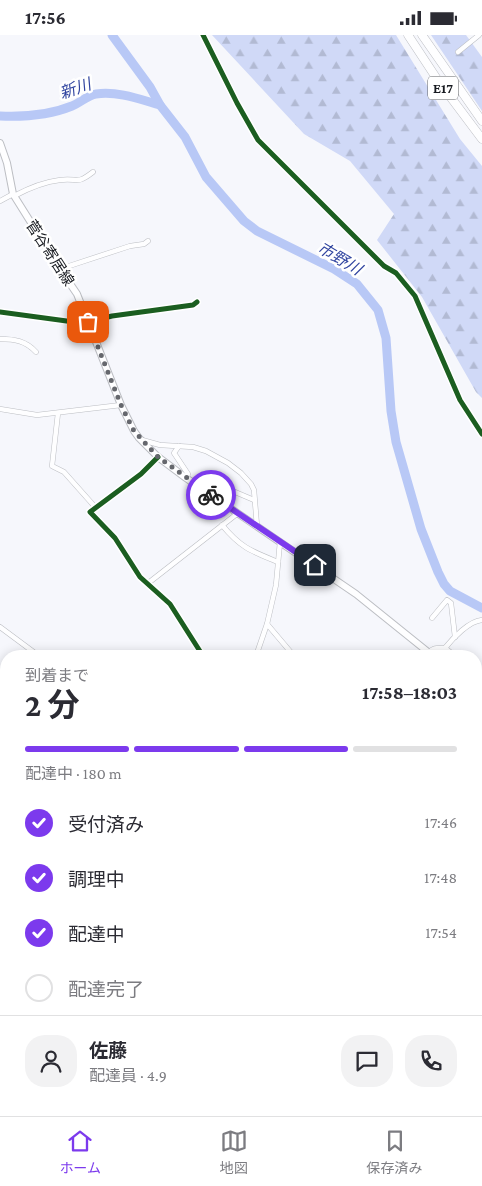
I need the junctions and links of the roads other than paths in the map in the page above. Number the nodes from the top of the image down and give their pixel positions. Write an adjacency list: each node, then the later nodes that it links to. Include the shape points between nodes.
1 (203, 35): 22 (street, via 258,140 384,265 396,273 415,296 460,400)
2 (408, 35): 7 (highway, E17)
3 (422, 35): 6 (highway, E17)
4 (478, 35): 5 (street)
5 (458, 52)
6 (482, 121)
7 (482, 139)
8 (0, 143): 10 (main road, 菅谷寄居線)
9 (93, 172): 10 (street, via 80,181 61,179)
10 (14, 195): 11 (street); 13 (main road, 菅谷寄居線)
11 (0, 201)
12 (148, 241): 13 (street)
13 (60, 269): 16 (main road, 菅谷寄居線, via 77,294)
14 (197, 301): 16 (street, via 192,305)
15 (0, 312): 16 (street)
16 (88, 322): 19 (main road, 菅谷寄居線)
17 (0, 339): 18 (street, via 21,341)
18 (36, 352)
19 (121, 405): 21 (street); 23 (main road, 菅谷寄居線)
20 (0, 409): 21 (street, via 37,415)
21 (58, 413): 29 (street, via 52,466 64,472)
22 (482, 434)
23 (140, 440): 24 (street); 25 (main road, 菅谷寄居線)
24 (179, 446): 26 (street, via 174,453 188,474); 28 (street, via 206,451 228,463 251,484)
25 (158, 457): 26 (main road, 菅谷寄居線); 29 (street)
26 (186, 478): 27 (main road, 菅谷寄居線)
27 (195, 485): 28 (street, via 198,481); 30 (main road, 菅谷寄居線)
28 (254, 500): 32 (street)
29 (96, 508): 35 (street, via 90,511 116,538)
30 (238, 513): 31 (street); 32 (main road, 菅谷寄居線)
31 (222, 525): 34 (street, via 248,550); 35 (street)
32 (258, 527): 33 (main road, 菅谷寄居線)
33 (280, 542): 34 (street); 46 (main road, 菅谷寄居線, via 356,595)
34 (278, 562): 38 (street)
35 (147, 584): 43 (street, via 170,604)
36 (432, 618): 40 (street, via 447,600 451,603)
37 (482, 620): 40 (street, via 472,623)
38 (267, 625): 44 (street); 45 (street)
39 (0, 627): 42 (street)
40 (455, 637): 41 (street)
41 (445, 648): 47 (street); 48 (street)
42 (31, 650)
43 (199, 650)
44 (258, 650)
45 (289, 650)
46 (424, 650)
47 (433, 650)
48 (448, 650)

